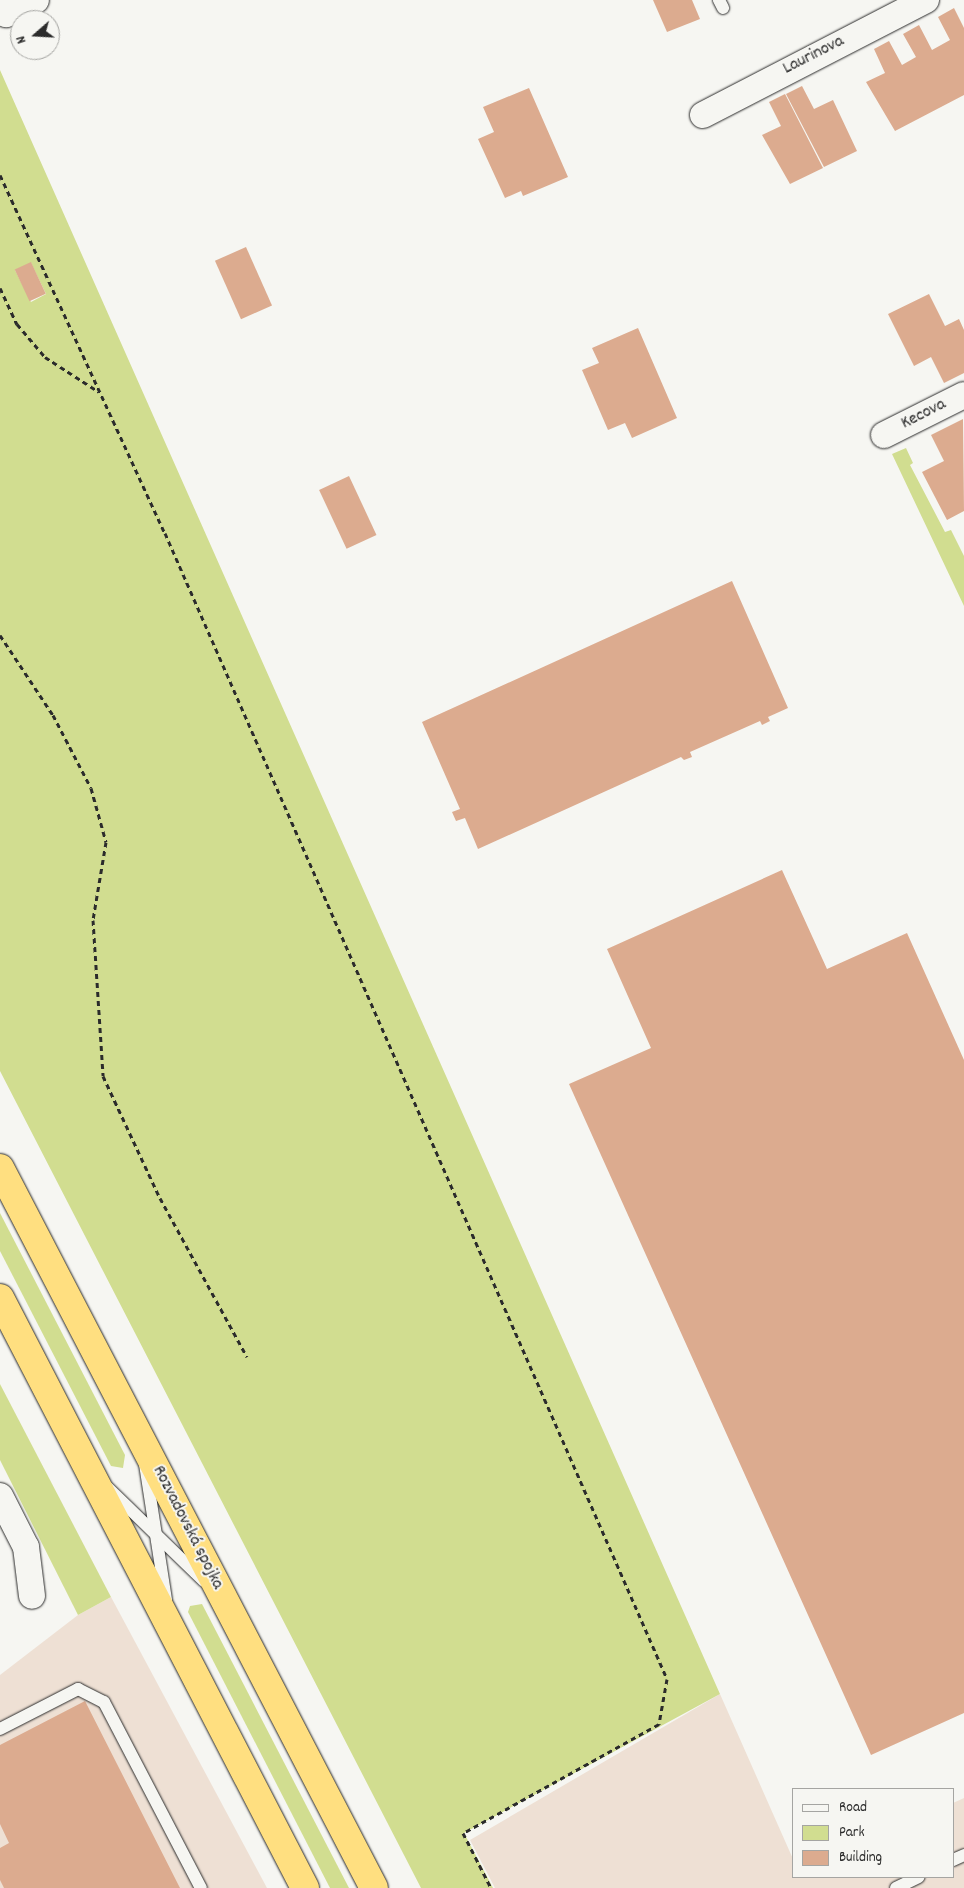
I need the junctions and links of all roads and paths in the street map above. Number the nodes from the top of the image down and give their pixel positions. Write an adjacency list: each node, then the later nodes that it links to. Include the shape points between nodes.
1 (36, 0): 3 (street, via 6,14)
2 (926, 0): 4 (street, Laurinova)
3 (0, 11)
4 (703, 115)
5 (0, 175): 7 (path)
6 (0, 288): 7 (path, via 17,324 45,357)
7 (100, 392): 26 (path, via 546,1397 667,1679 658,1724 463,1833)
8 (964, 395): 9 (street, Kecova)
9 (884, 435)
10 (0, 635): 13 (path, via 53,715 91,788 106,842 93,920 103,1076 160,1198)
11 (0, 1168): 14 (highway, Rozvadovská spojka)
12 (0, 1298): 15 (highway)
13 (247, 1357)
14 (141, 1439): 17 (lane); 19 (highway, Rozvadovská spojka)
15 (88, 1468): 17 (lane); 20 (highway)
16 (0, 1496): 18 (street, via 26,1547)
17 (155, 1534): 19 (lane); 20 (lane)
18 (32, 1596)
19 (224, 1600): 25 (highway, Rozvadovská spojka)
20 (170, 1627): 24 (highway)
21 (0, 1729): 23 (lane, via 78,1689 104,1702)
22 (917, 1878): 27 (lane)
23 (200, 1888)
24 (305, 1888)
25 (374, 1888)
26 (491, 1888)
27 (896, 1888)

